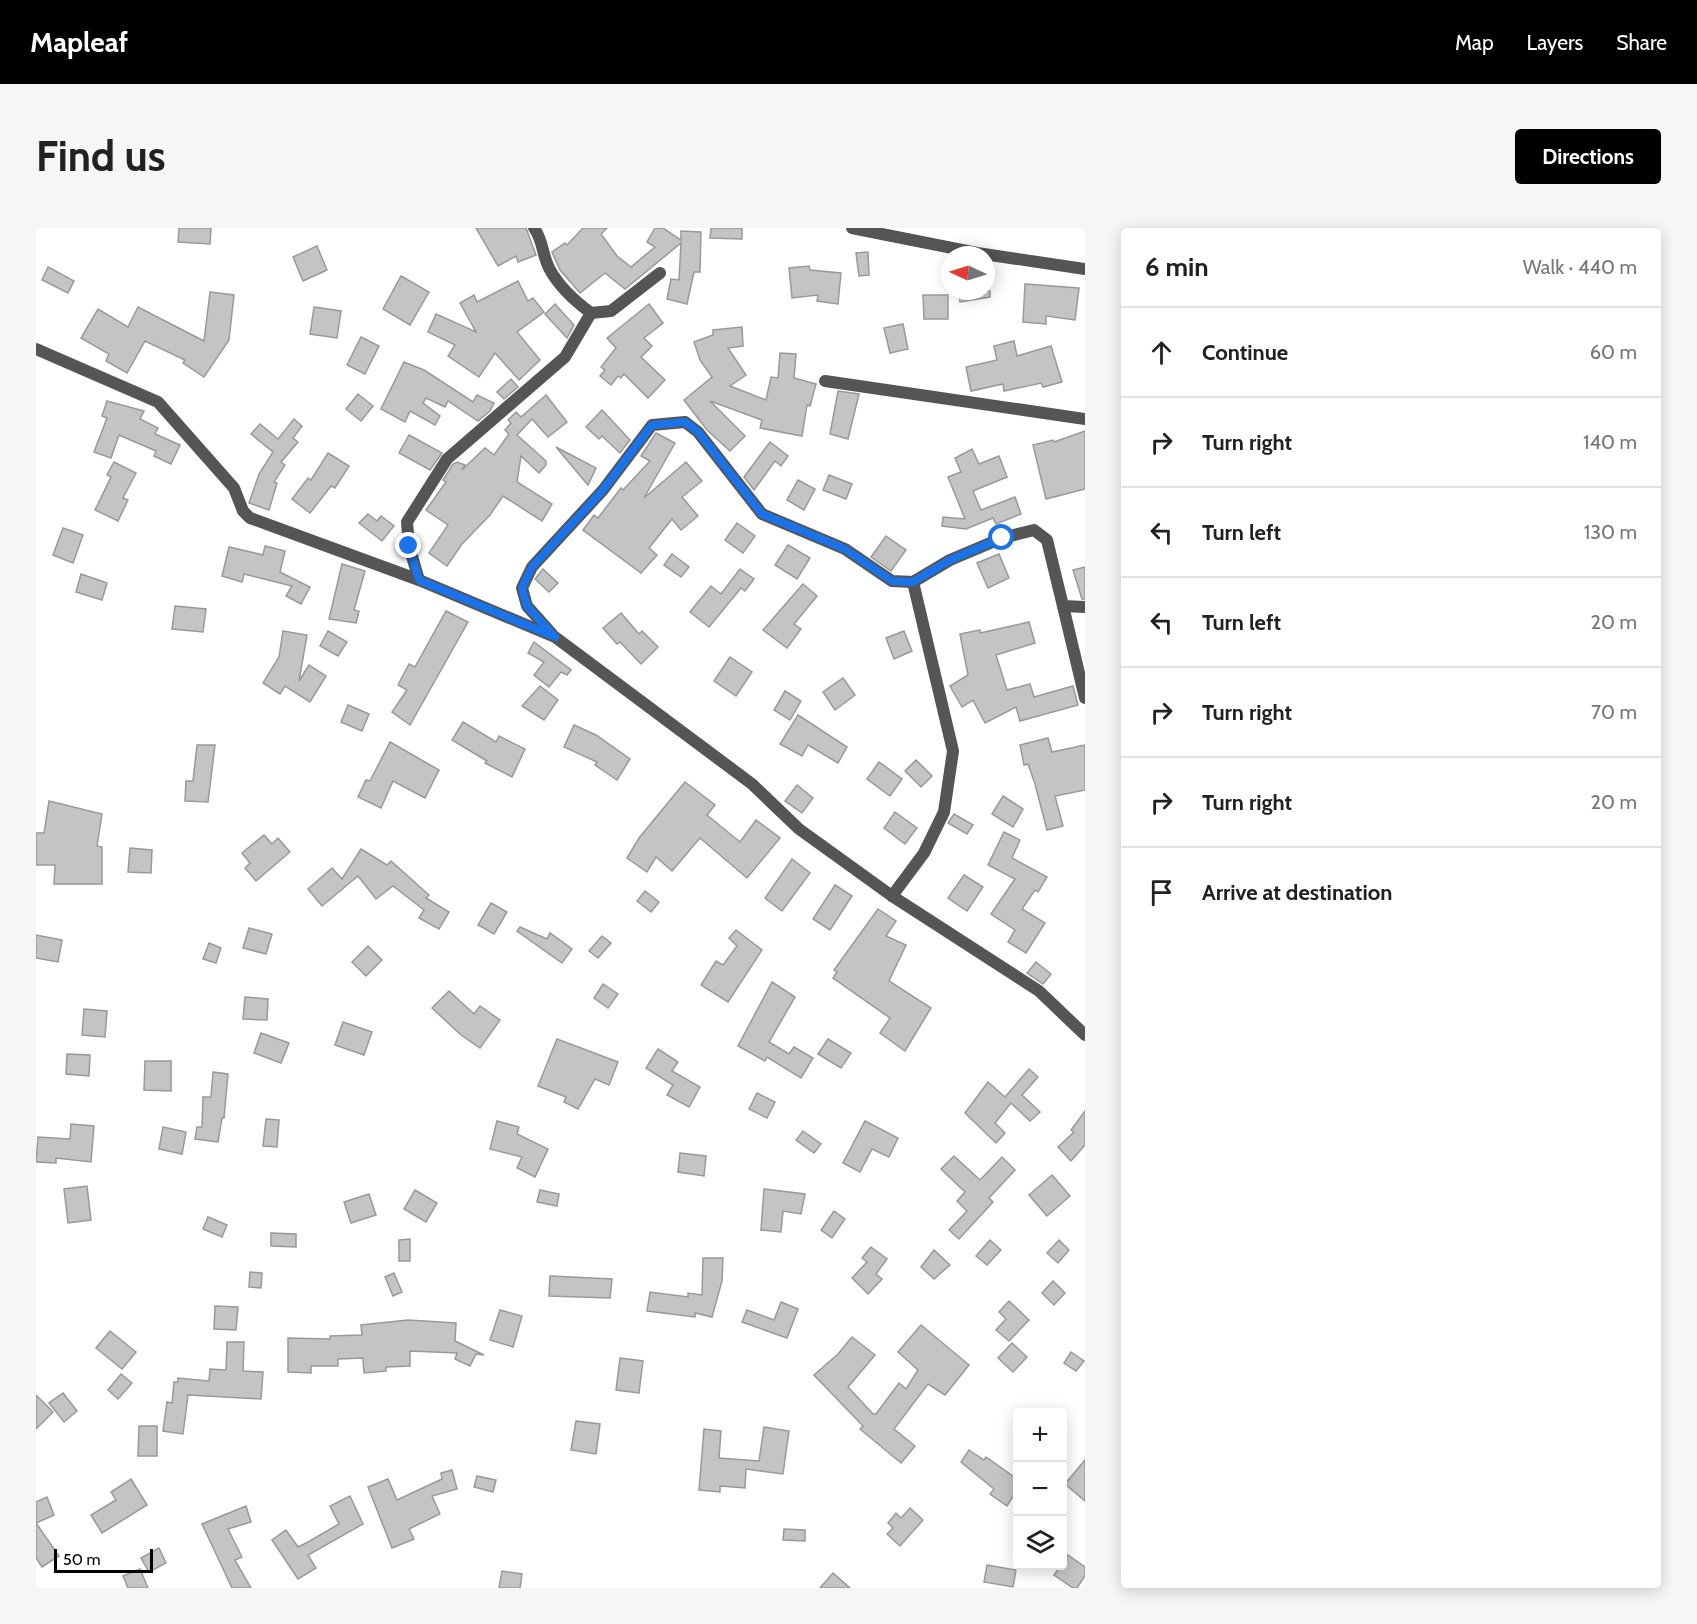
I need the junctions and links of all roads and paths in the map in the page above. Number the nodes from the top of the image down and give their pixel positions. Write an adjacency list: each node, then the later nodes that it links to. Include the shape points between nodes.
1 (534, 228): 5 (street, via 549,268 576,302)
2 (852, 228): 3 (street)
3 (1085, 269)
4 (660, 273): 5 (street, via 611,312)
5 (591, 313): 9 (street, via 565,357 447,459 407,522)
6 (36, 349): 9 (street, via 158,402 234,488 250,518)
7 (825, 381): 8 (street)
8 (1085, 419)
9 (419, 580): 13 (street)
10 (913, 582): 11 (street, via 950,560 1002,538 1034,530 1047,540); 13 (street, via 892,581 845,549 762,514 698,432 685,422 652,425 603,490 532,567 522,588 527,606); 15 (street, via 953,752 944,812 924,853)
11 (1063, 606): 12 (street); 14 (street)
12 (1085, 607)
13 (555, 637): 15 (street, via 752,784 799,829)
14 (1085, 698)
15 (892, 896): 16 (street, via 1039,991)
16 (1085, 1035)

